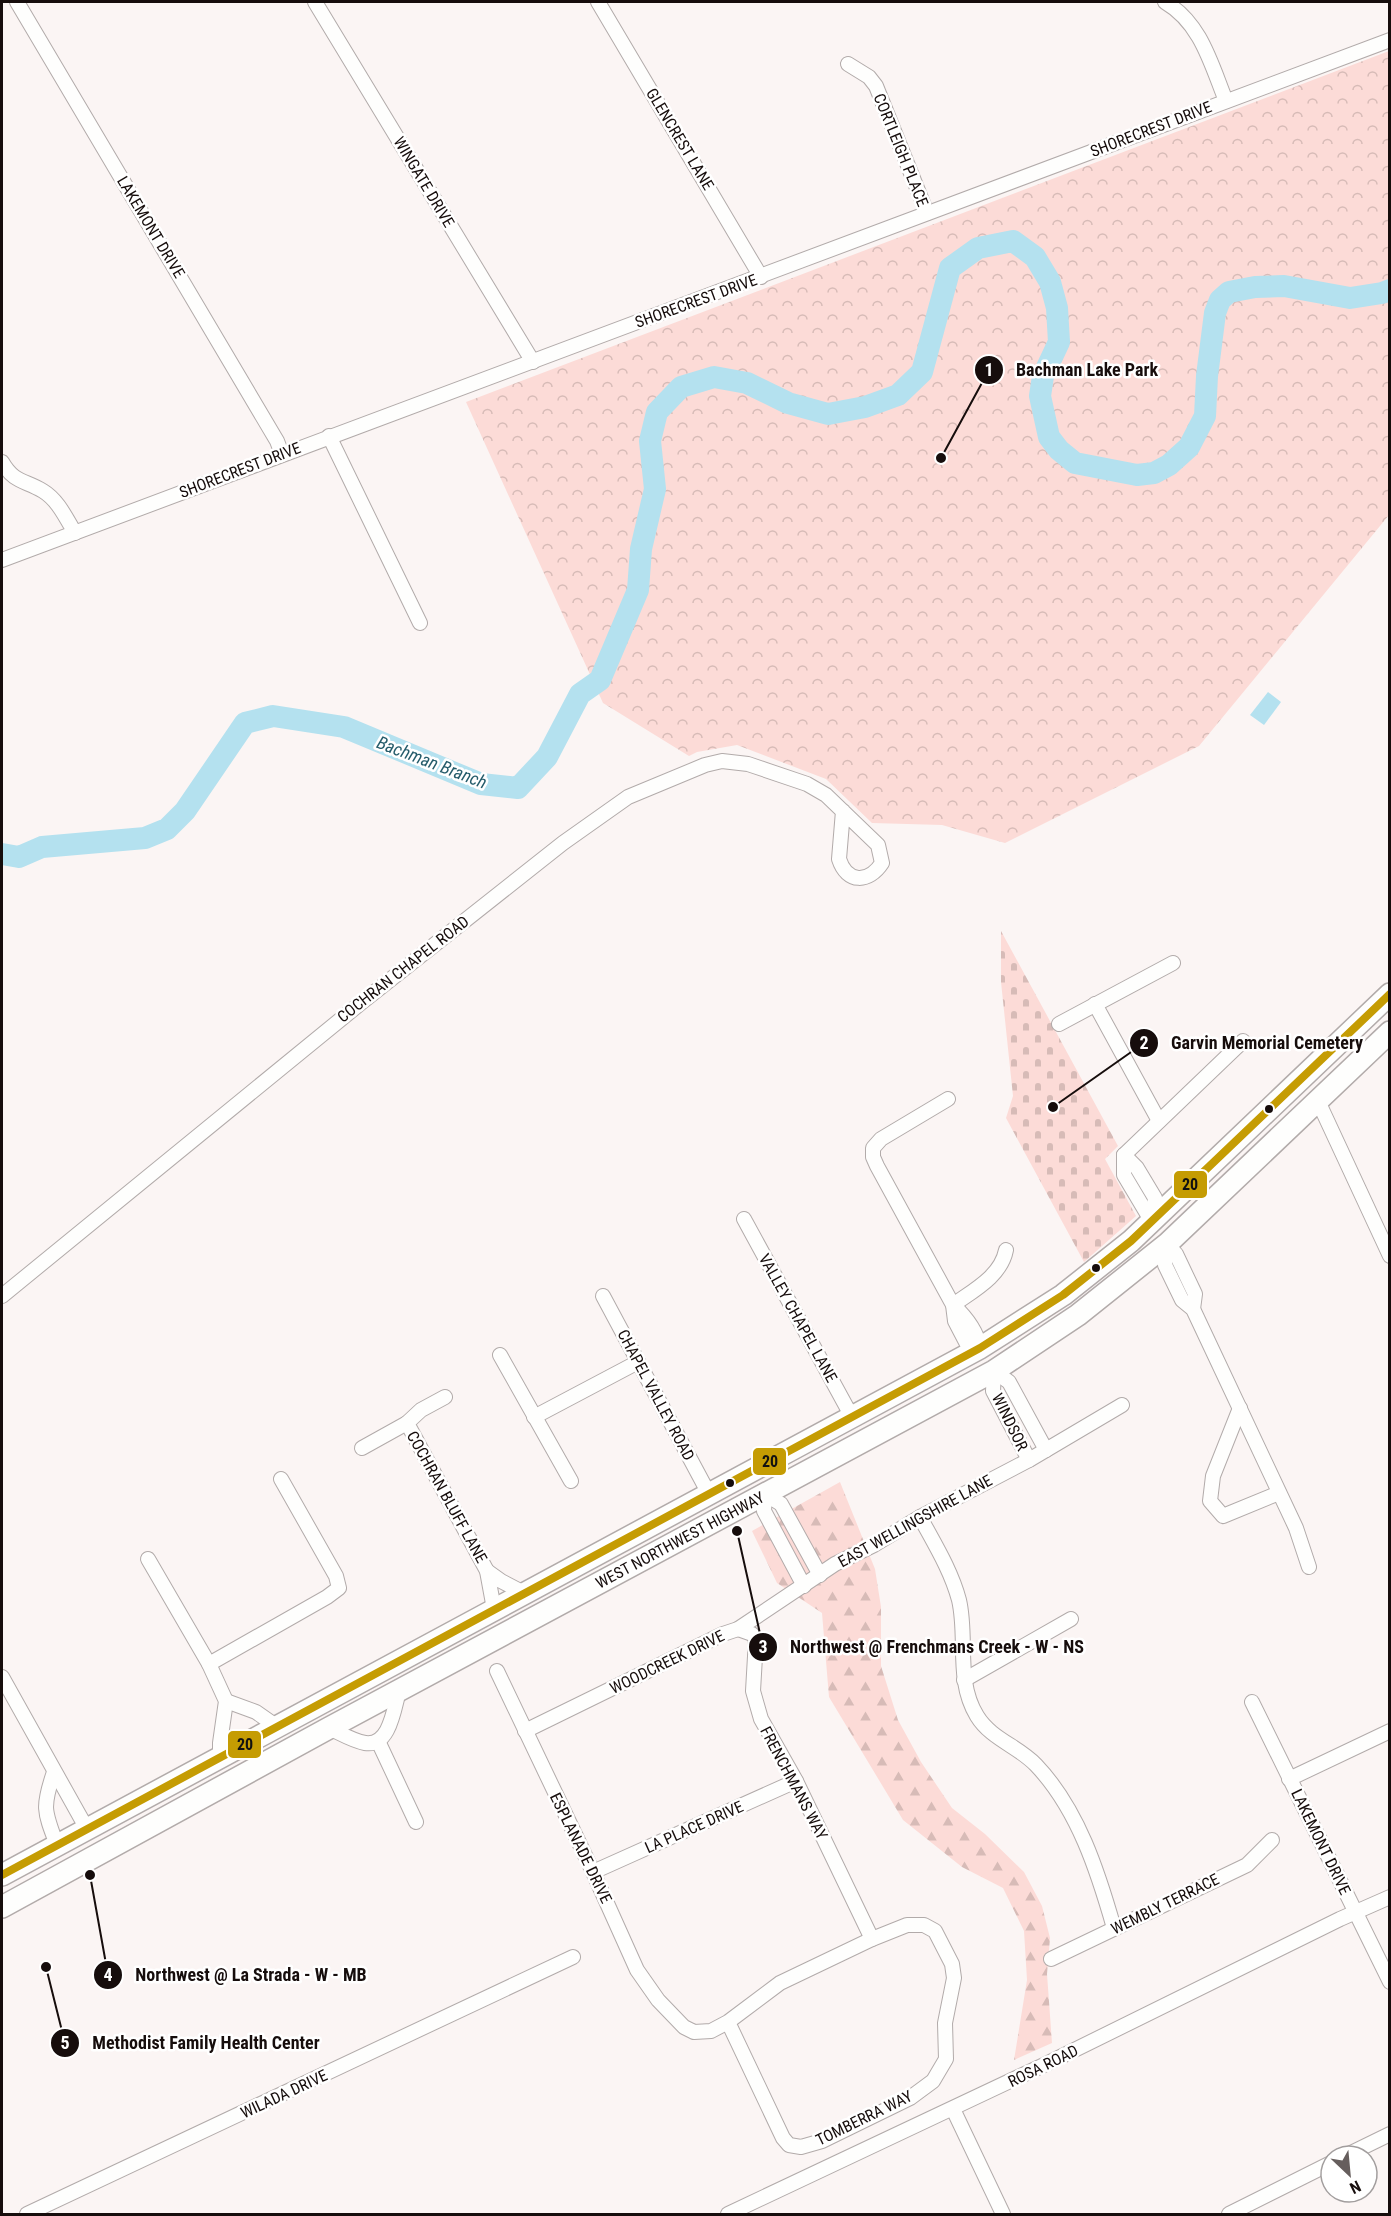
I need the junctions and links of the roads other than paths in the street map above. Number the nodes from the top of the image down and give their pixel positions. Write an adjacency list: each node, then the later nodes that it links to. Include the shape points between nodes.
1 (17, 2): 12 (street, LAKEMONT DRIVE)
2 (315, 2): 10 (street, WINGATE DRIVE)
3 (598, 2): 9 (street, GLENCREST LANE)
4 (1165, 2): 7 (street, via 1186,17 1196,31)
5 (1389, 40): 7 (street, SHORECREST DRIVE)
6 (848, 64): 8 (street, CORTLEIGH PLACE, via 869,77 876,87)
7 (1226, 101): 8 (street, SHORECREST DRIVE)
8 (927, 213): 9 (street, SHORECREST DRIVE)
9 (761, 277): 10 (street, SHORECREST DRIVE)
10 (533, 362): 11 (street, SHORECREST DRIVE)
11 (329, 436): 12 (street, SHORECREST DRIVE); 16 (street)
12 (282, 454): 14 (street, SHORECREST DRIVE)
13 (2, 462): 14 (street, via 18,481 51,497)
14 (75, 533): 15 (street, SHORECREST DRIVE)
15 (2, 560)
16 (420, 623)
17 (843, 811): 17 (street, COCHRAN CHAPEL ROAD, via 841,865 855,877 869,877 882,863 878,845); 36 (street, COCHRAN CHAPEL ROAD, via 818,789 736,761 705,765 628,797 563,843 362,1002)
18 (1173, 963): 20 (street)
19 (1389, 994): 24 (main road, WEST NORTHWEST HIGHWAY)
20 (1095, 1004): 21 (street); 27 (street)
21 (1059, 1024)
22 (1389, 1032): 26 (main road, WEST NORTHWEST HIGHWAY)
23 (1242, 1041): 27 (street)
24 (1299, 1080): 26 (main road); 32 (main road, WEST NORTHWEST HIGHWAY)
25 (948, 1099): 38 (street, via 881,1139 873,1148 873,1157)
26 (1318, 1101): 33 (main road, WEST NORTHWEST HIGHWAY); 35 (street)
27 (1159, 1121): 28 (street)
28 (1124, 1155): 29 (street); 30 (street, via 1124,1176)
29 (1140, 1174): 30 (street); 32 (street, via 1155,1198)
30 (1128, 1182): 32 (street)
31 (744, 1219): 46 (street, VALLEY CHAPEL LANE)
32 (1152, 1222): 33 (main road); 39 (main road, WEST NORTHWEST HIGHWAY, via 1063,1294)
33 (1167, 1244): 42 (main road, WEST NORTHWEST HIGHWAY, via 1078,1315); 45 (street, via 1165,1264 1182,1300 1193,1309)
34 (1006, 1250): 38 (street, via 997,1271)
35 (1389, 1256)
36 (2, 1296)
37 (603, 1296): 41 (street, CHAPEL VALLEY ROAD)
38 (954, 1305): 39 (street, via 965,1316)
39 (980, 1348): 42 (main road); 46 (main road, WEST NORTHWEST HIGHWAY)
40 (500, 1355): 47 (street)
41 (638, 1362): 47 (street); 56 (street, CHAPEL VALLEY ROAD)
42 (994, 1371): 50 (street, WINDSOR, via 1009,1382); 51 (street, WINDSOR, via 993,1391); 57 (main road, WEST NORTHWEST HIGHWAY)
43 (445, 1397): 48 (street, COCHRAN BLUFF LANE)
44 (1122, 1405): 50 (street, EAST WELLINGSHIRE LANE)
45 (1240, 1408): 55 (street); 55 (street, via 1213,1476 1210,1501 1223,1516)
46 (852, 1416): 52 (main road, WEST NORTHWEST HIGHWAY)
47 (534, 1417): 54 (street)
48 (407, 1423): 49 (street, COCHRAN BLUFF LANE); 61 (street, COCHRAN BLUFF LANE)
49 (362, 1448)
50 (1046, 1450): 51 (street, EAST WELLINGSHIRE LANE)
51 (1029, 1460): 58 (street, EAST WELLINGSHIRE LANE)
52 (753, 1470): 56 (main road, WEST NORTHWEST HIGHWAY); 57 (main road)
53 (280, 1479): 68 (street, via 336,1576 339,1588)
54 (571, 1481)
55 (1279, 1493): 60 (street)
56 (709, 1494): 64 (main road, WEST NORTHWEST HIGHWAY)
57 (765, 1494): 62 (street, via 781,1504); 63 (street, via 764,1511); 72 (main road, WEST NORTHWEST HIGHWAY)
58 (920, 1517): 62 (street, EAST WELLINGSHIRE LANE); 71 (street, via 948,1570 959,1601)
59 (148, 1559): 68 (street)
60 (1309, 1568)
61 (487, 1571): 64 (street, COCHRAN BLUFF LANE); 65 (street, COCHRAN BLUFF LANE)
62 (820, 1575): 63 (street, EAST WELLINGSHIRE LANE)
63 (804, 1586): 67 (street, WOODCREEK DRIVE)
64 (524, 1593): 65 (main road, WEST NORTHWEST HIGHWAY)
65 (494, 1609): 75 (main road, WEST NORTHWEST HIGHWAY)
66 (1071, 1619): 71 (street)
67 (738, 1629): 77 (street, WOODCREEK DRIVE); 83 (street, FRENCHMANS WAY, via 756,1639 753,1691 769,1737)
68 (209, 1664): 73 (street)
69 (497, 1671): 77 (street, ESPLANADE DRIVE)
70 (2, 1677): 81 (street)
71 (964, 1680): 96 (street, via 977,1717 995,1737 1034,1763 1046,1776 1079,1829)
72 (399, 1691): 76 (main road, WEST NORTHWEST HIGHWAY); 79 (street, via 387,1733)
73 (226, 1701): 75 (street, via 256,1712); 80 (street)
74 (1252, 1702): 82 (street, LAKEMONT DRIVE)
75 (276, 1726): 80 (main road, WEST NORTHWEST HIGHWAY)
76 (329, 1728): 79 (street, via 366,1743); 88 (main road, WEST NORTHWEST HIGHWAY)
77 (525, 1731): 90 (street, ESPLANADE DRIVE)
78 (1389, 1731): 82 (street)
79 (378, 1741): 84 (street)
80 (220, 1756): 85 (main road, WEST NORTHWEST HIGHWAY)
81 (54, 1772): 85 (street); 87 (street, via 45,1803)
82 (1289, 1779): 95 (street, LAKEMONT DRIVE)
83 (796, 1781): 90 (street, LA PLACE DRIVE); 97 (street, FRENCHMANS WAY)
84 (416, 1822)
85 (87, 1829): 87 (main road, WEST NORTHWEST HIGHWAY); 88 (main road)
86 (1272, 1840): 96 (street, WEMBLY TERRACE, via 1247,1865)
87 (57, 1845): 89 (main road, WEST NORTHWEST HIGHWAY)
88 (99, 1853): 94 (main road, WEST NORTHWEST HIGHWAY)
89 (29, 1860): 91 (main road, WEST NORTHWEST HIGHWAY); 92 (main road)
90 (593, 1872): 101 (street, ESPLANADE DRIVE, via 637,1970)
91 (2, 1875)
92 (2, 1889)
93 (1389, 1897): 95 (street, ROSA ROAD)
94 (2, 1907)
95 (1356, 1913): 100 (street, LAKEMONT DRIVE); 103 (street, ROSA ROAD)
96 (1114, 1928): 99 (street, WEMBLY TERRACE)
97 (872, 1939): 102 (street, TOMBERRA WAY, via 780,1983); 102 (street, TOMBERRA WAY, via 907,1925 924,1925 935,1931 952,1964 954,1978 945,2023 946,2059 933,2081 910,2098 822,2141 801,2147 789,2145)
98 (573, 1957): 107 (street, WILADA DRIVE)
99 (1051, 1959)
100 (1389, 1982)
101 (676, 2018): 102 (street, TOMBERRA WAY, via 694,2032 711,2031)
102 (728, 2022)
103 (953, 2109): 108 (street, ROSA ROAD); 109 (street)
104 (1389, 2134): 105 (street)
105 (1369, 2144)
106 (1319, 2169): 110 (street)
107 (27, 2214)
108 (728, 2214)
109 (1003, 2214)
110 (1229, 2214)

